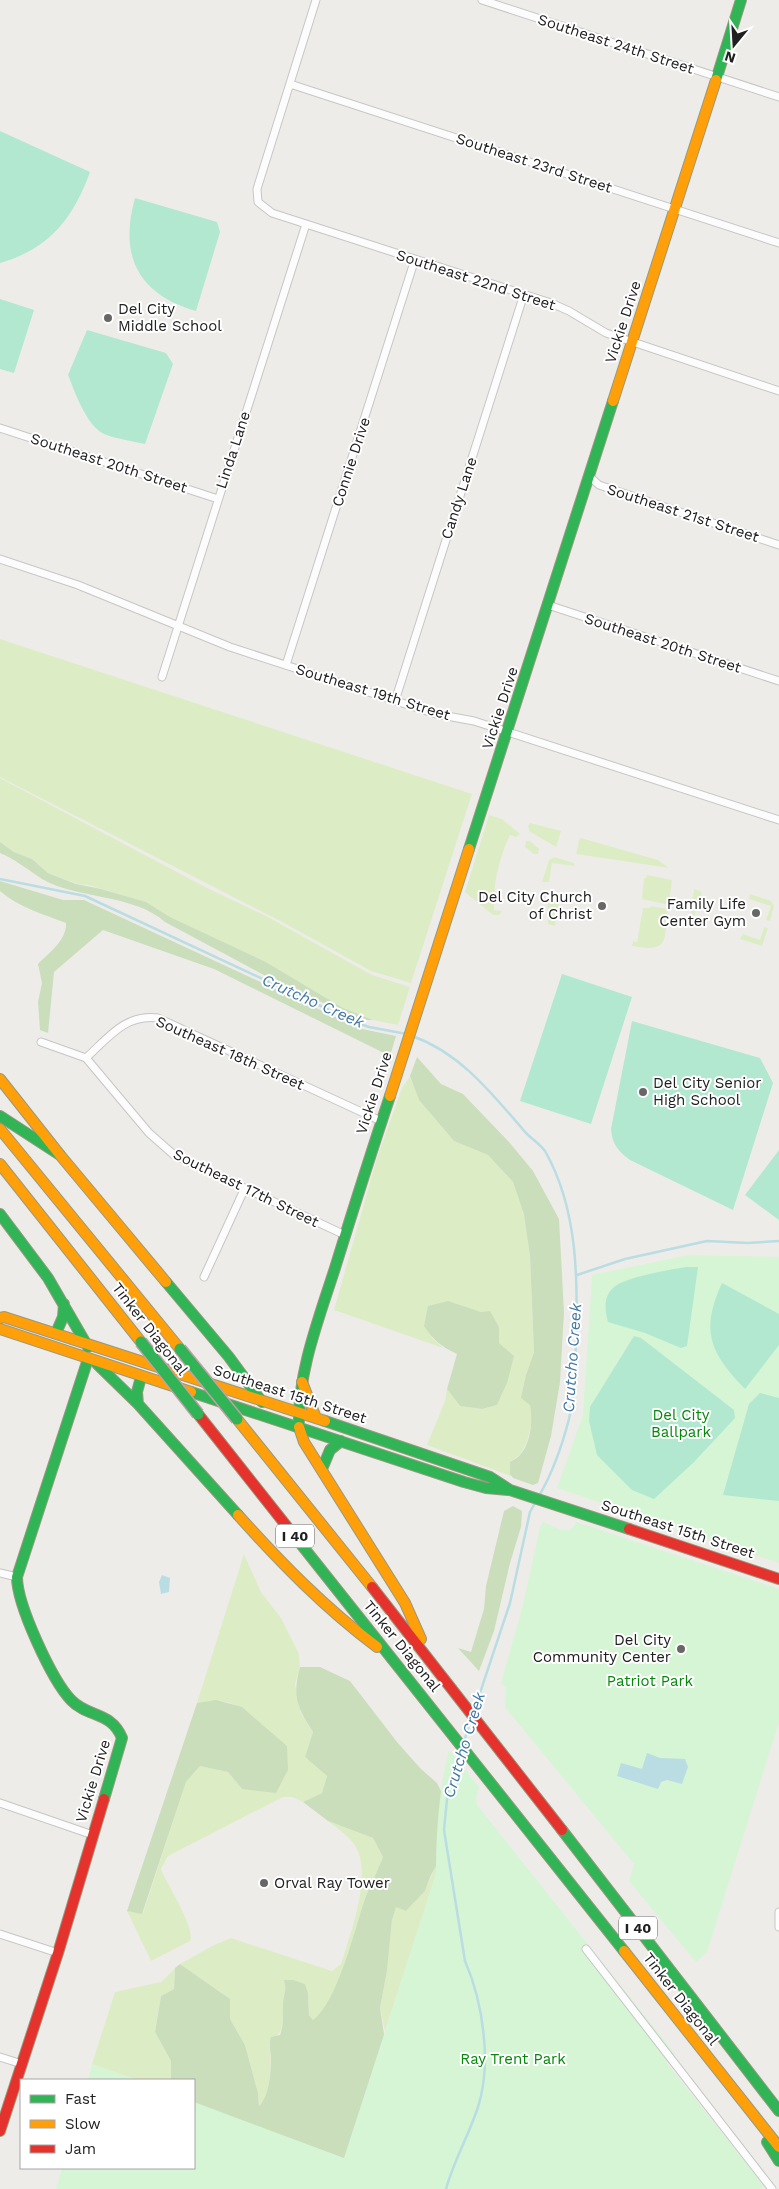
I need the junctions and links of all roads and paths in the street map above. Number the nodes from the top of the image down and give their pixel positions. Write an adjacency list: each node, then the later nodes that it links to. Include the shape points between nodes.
1 (316, 0): 5 (street)
2 (482, 0): 4 (street, Southeast 24th Street)
3 (741, 0): 4 (main road, Vickie Drive)
4 (716, 76): 6 (street, Southeast 24th Street); 7 (main road, Vickie Drive)
5 (290, 84): 7 (street, Southeast 23rd Street); 8 (street, Southeast 22nd Street, via 256,188 258,202 272,213)
6 (779, 97)
7 (674, 209): 9 (street, Southeast 23rd Street); 12 (main road, Vickie Drive)
8 (306, 224): 10 (street, Southeast 22nd Street); 16 (street, Linda Lane)
9 (779, 243)
10 (415, 259): 11 (street, Southeast 22nd Street); 21 (street, Connie Drive)
11 (524, 294): 12 (street, Southeast 22nd Street, via 560,307 598,330); 24 (street, Candy Lane)
12 (632, 343): 13 (street, Southeast 22nd Street); 15 (main road, Vickie Drive)
13 (779, 391)
14 (0, 428): 16 (street, Southeast 20th Street)
15 (589, 476): 17 (street, Southeast 21st Street, via 599,485); 19 (main road, Vickie Drive)
16 (218, 499): 20 (street, Linda Lane)
17 (779, 545)
18 (0, 559): 20 (street, Southeast 19th Street, via 78,585)
19 (548, 605): 23 (street, Southeast 20th Street); 25 (main road, Vickie Drive)
20 (178, 625): 21 (street, Southeast 19th Street, via 230,647); 22 (street, Linda Lane)
21 (286, 665): 24 (street, Southeast 19th Street)
22 (162, 677)
23 (779, 682)
24 (395, 701): 25 (street, Southeast 19th Street)
25 (508, 732): 26 (street, Southeast 19th Street); 31 (main road, Vickie Drive)
26 (779, 820)
27 (41, 1042): 28 (street)
28 (86, 1058): 31 (street, Southeast 18th Street, via 126,1022 147,1016 158,1018); 35 (street, Southeast 17th Street, via 160,1145)
29 (0, 1079): 33 (main road)
30 (0, 1116): 33 (main road)
31 (381, 1121): 37 (main road, Vickie Drive)
32 (0, 1129): 64 (main road, Tinker Diagonal / I 40, bridge)
33 (60, 1155): 47 (main road, via 229,1357)
34 (0, 1164): 63 (main road, Tinker Diagonal / I 40, bridge)
35 (244, 1190): 37 (street, Southeast 17th Street); 38 (street)
36 (0, 1214): 39 (main road, via 34,1257)
37 (345, 1235): 46 (main road, Vickie Drive)
38 (204, 1276)
39 (64, 1304): 42 (main road); 43 (main road)
40 (0, 1318): 42 (main road, Southeast 15th Street)
41 (0, 1329): 44 (main road, Southeast 15th Street)
42 (56, 1333): 43 (main road, Southeast 15th Street)
43 (87, 1344): 44 (main road); 47 (main road, Southeast 15th Street)
44 (92, 1360): 45 (main road, Southeast 15th Street); 48 (main road); 61 (main road, Vickie Drive)
45 (141, 1377): 48 (main road); 50 (main road, Southeast 15th Street)
46 (302, 1380): 49 (main road, Vickie Drive); 51 (main road)
47 (260, 1399): 49 (main road, Southeast 15th Street); 50 (main road)
48 (138, 1404): 63 (main road, via 284,1568 346,1625)
49 (297, 1412): 51 (main road, Southeast 15th Street); 52 (main road, Vickie Drive)
50 (271, 1418): 52 (main road, Southeast 15th Street)
51 (316, 1418): 54 (main road, Southeast 15th Street)
52 (299, 1427): 53 (main road, Southeast 15th Street); 56 (main road, Vickie Drive, via 304,1442)
53 (341, 1442): 55 (main road, Southeast 15th Street); 56 (main road, via 330,1450)
54 (407, 1450): 55 (main road); 57 (main road, Southeast 15th Street)
55 (404, 1462): 58 (main road, Southeast 15th Street)
56 (322, 1469): 64 (main road, Vickie Drive, via 405,1604)
57 (468, 1470): 58 (main road); 59 (main road, Southeast 15th Street, via 490,1477)
58 (464, 1482): 59 (main road, Southeast 15th Street)
59 (510, 1490): 62 (main road, Southeast 15th Street)
60 (0, 1573): 61 (street)
61 (17, 1576): 66 (main road, Vickie Drive, via 19,1596 51,1666 71,1700 82,1708 109,1718 119,1727 122,1738)
62 (779, 1579)
63 (391, 1657): 74 (main road, Tinker Diagonal / I 40)
64 (430, 1658): 75 (main road, Tinker Diagonal / I 40)
65 (0, 1803): 66 (street)
66 (92, 1835): 71 (main road, Vickie Drive)
67 (779, 1912): 68 (street)
68 (779, 1927)
69 (0, 1934): 71 (street)
70 (586, 1949): 79 (street)
71 (58, 1953): 73 (main road, Vickie Drive)
72 (0, 2057): 73 (street)
73 (22, 2064): 76 (main road, Vickie Drive)
74 (744, 2103): 77 (main road, Tinker Diagonal / I 40); 78 (main road)
75 (779, 2111)
76 (0, 2131)
77 (779, 2147)
78 (779, 2161)
79 (772, 2189)

